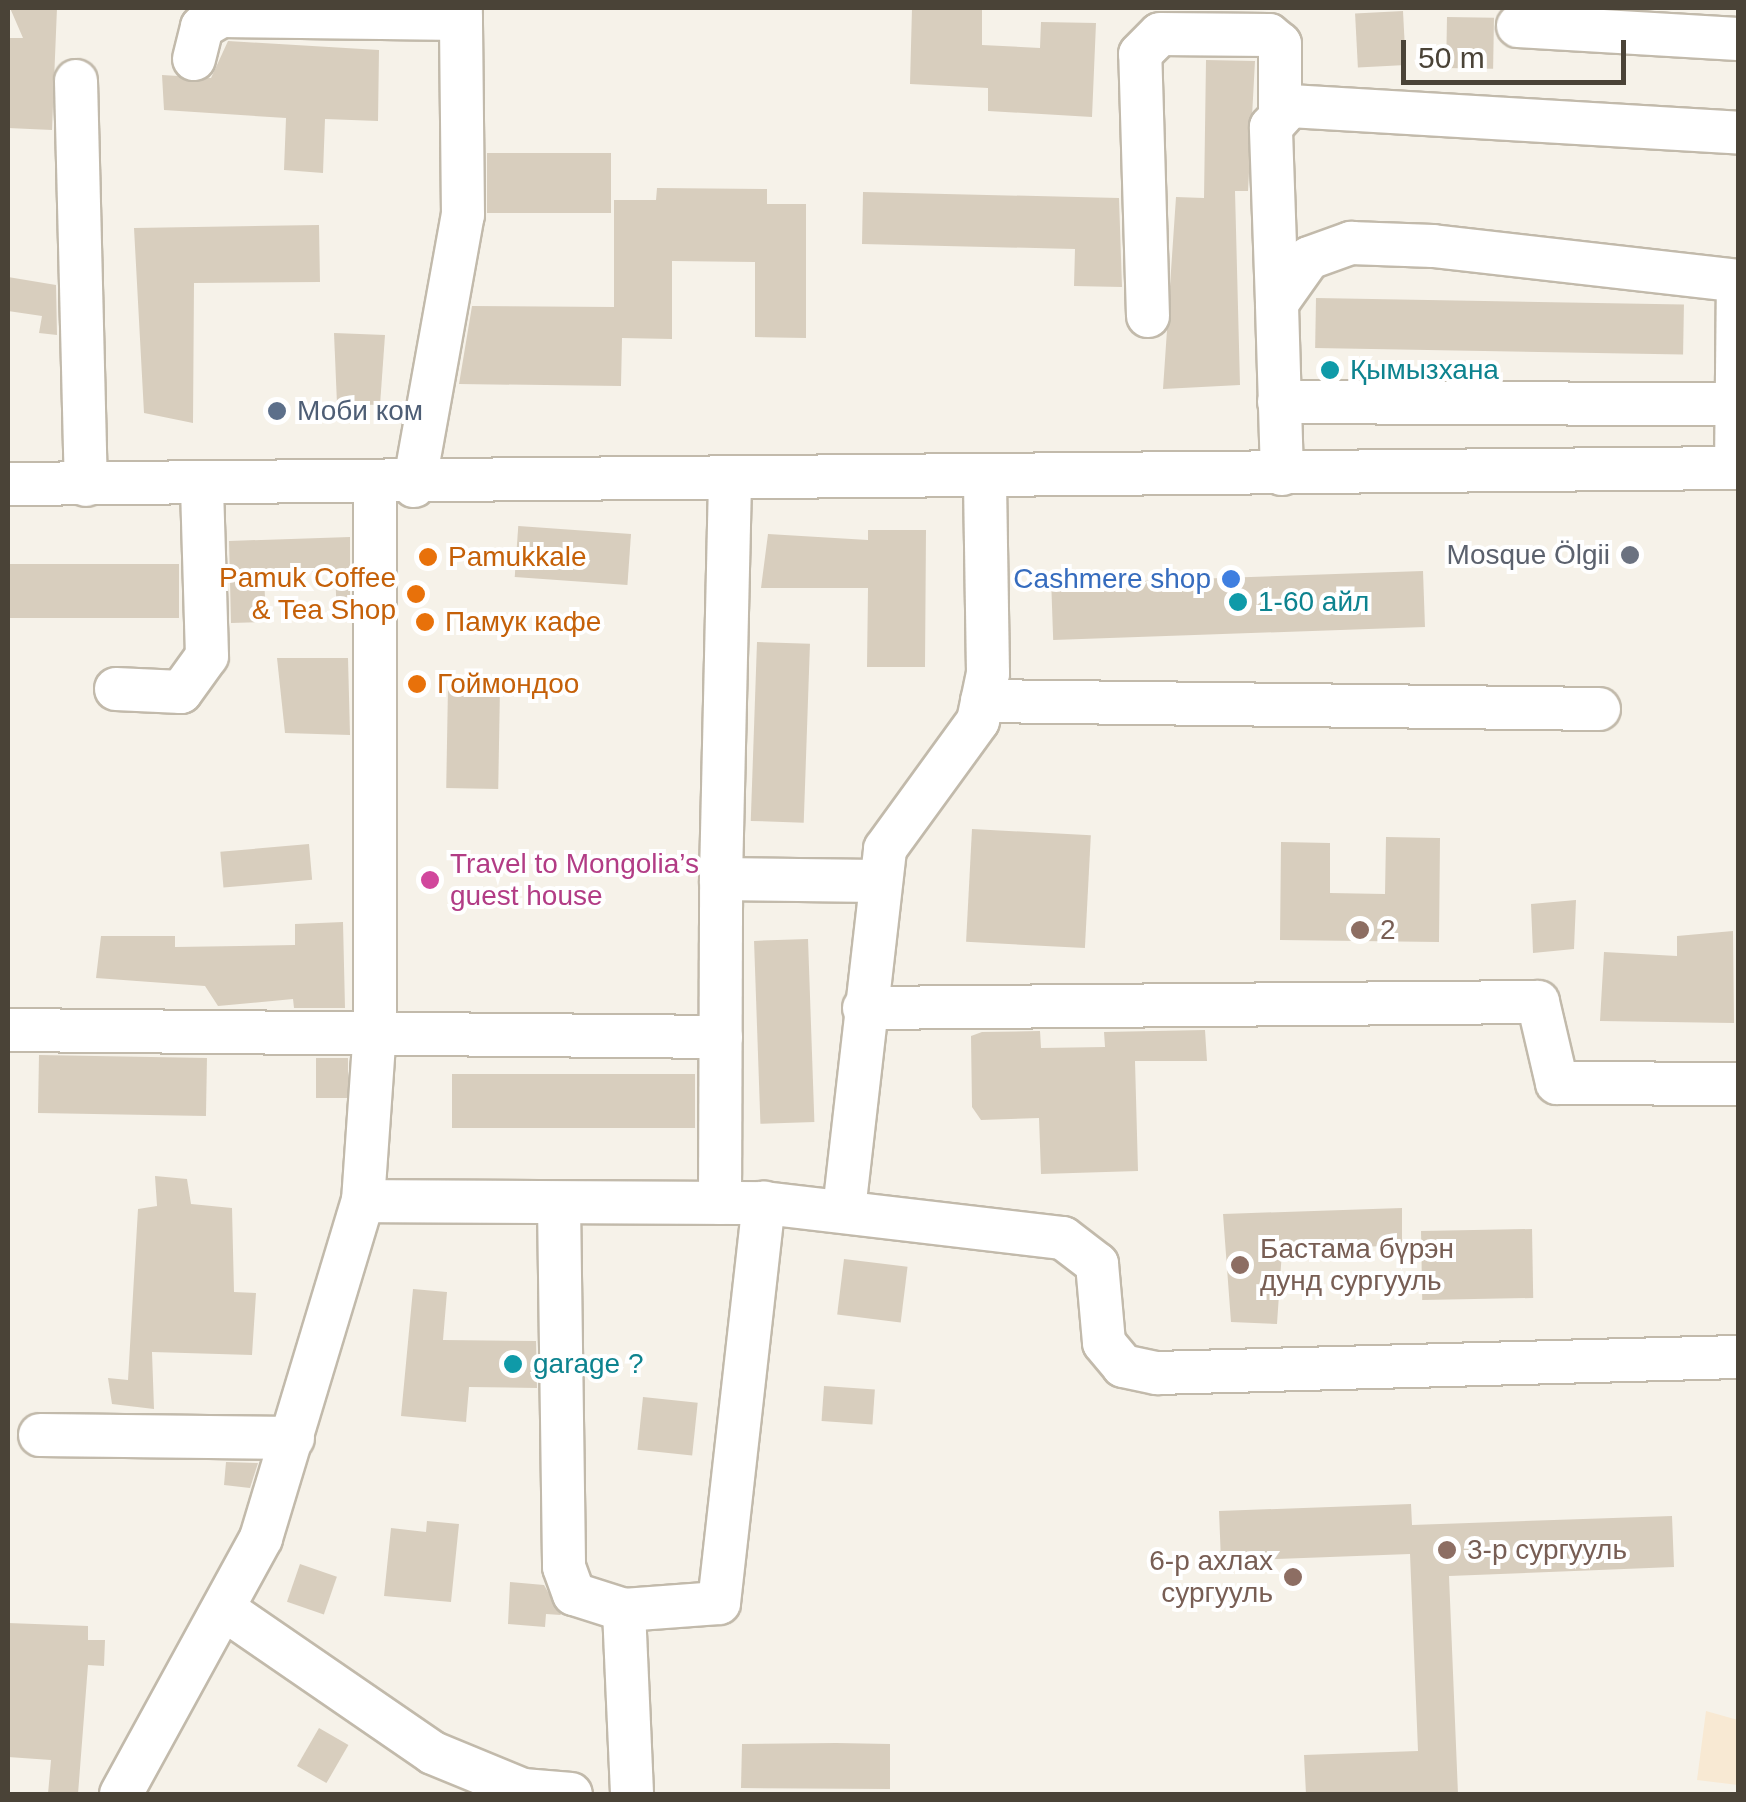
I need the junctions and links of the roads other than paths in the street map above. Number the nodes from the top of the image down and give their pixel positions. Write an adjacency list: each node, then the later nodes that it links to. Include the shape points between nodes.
1 (461, 13): 4 (street, via 221,16 202,27); 21 (street, via 464,216)
2 (1518, 26): 3 (street)
3 (1738, 39)
4 (194, 59)
5 (76, 81): 19 (street)
6 (1280, 111): 7 (street); 10 (street, via 1271,127); 11 (street, via 1280,44 1269,35 1160,34 1140,54)
7 (1738, 134)
8 (1738, 282): 10 (street, via 1351,244 1309,258)
9 (1738, 291): 13 (street)
10 (1278, 302): 12 (street)
11 (1148, 316)
12 (1280, 402): 13 (street); 15 (street)
13 (1737, 404): 14 (street)
14 (1738, 468): 15 (street)
15 (1282, 474): 16 (street)
16 (985, 477): 17 (street); 23 (street)
17 (730, 481): 21 (street); 25 (street)
18 (8, 484): 19 (street)
19 (86, 484): 20 (street)
20 (202, 485): 21 (street); 22 (street, via 207,656 181,692)
21 (395, 487): 29 (street)
22 (116, 689)
23 (982, 701): 24 (street); 26 (street, via 952,764 884,849)
24 (1599, 710)
25 (721, 878): 26 (street); 30 (street)
26 (876, 881): 27 (street)
27 (864, 1008): 31 (street, via 1538,1002 1557,1084); 36 (street)
28 (8, 1030): 29 (street)
29 (375, 1031): 30 (street); 32 (street)
30 (720, 1037): 33 (street)
31 (1738, 1084)
32 (363, 1201): 35 (street); 39 (street)
33 (720, 1203): 34 (street); 35 (street)
34 (764, 1203): 36 (street); 41 (street, via 719,1602)
35 (560, 1204): 41 (street, via 564,1567 574,1594)
36 (844, 1210): 37 (street, via 1063,1238 1097,1264 1104,1343 1122,1366 1157,1373)
37 (1738, 1357)
38 (40, 1435): 39 (street)
39 (293, 1438): 40 (street, via 262,1538)
40 (224, 1610): 42 (street, via 158,1712); 43 (street, via 433,1753 523,1790)
41 (624, 1610): 44 (street)
42 (136, 1789)
43 (570, 1794)
44 (632, 1794)

